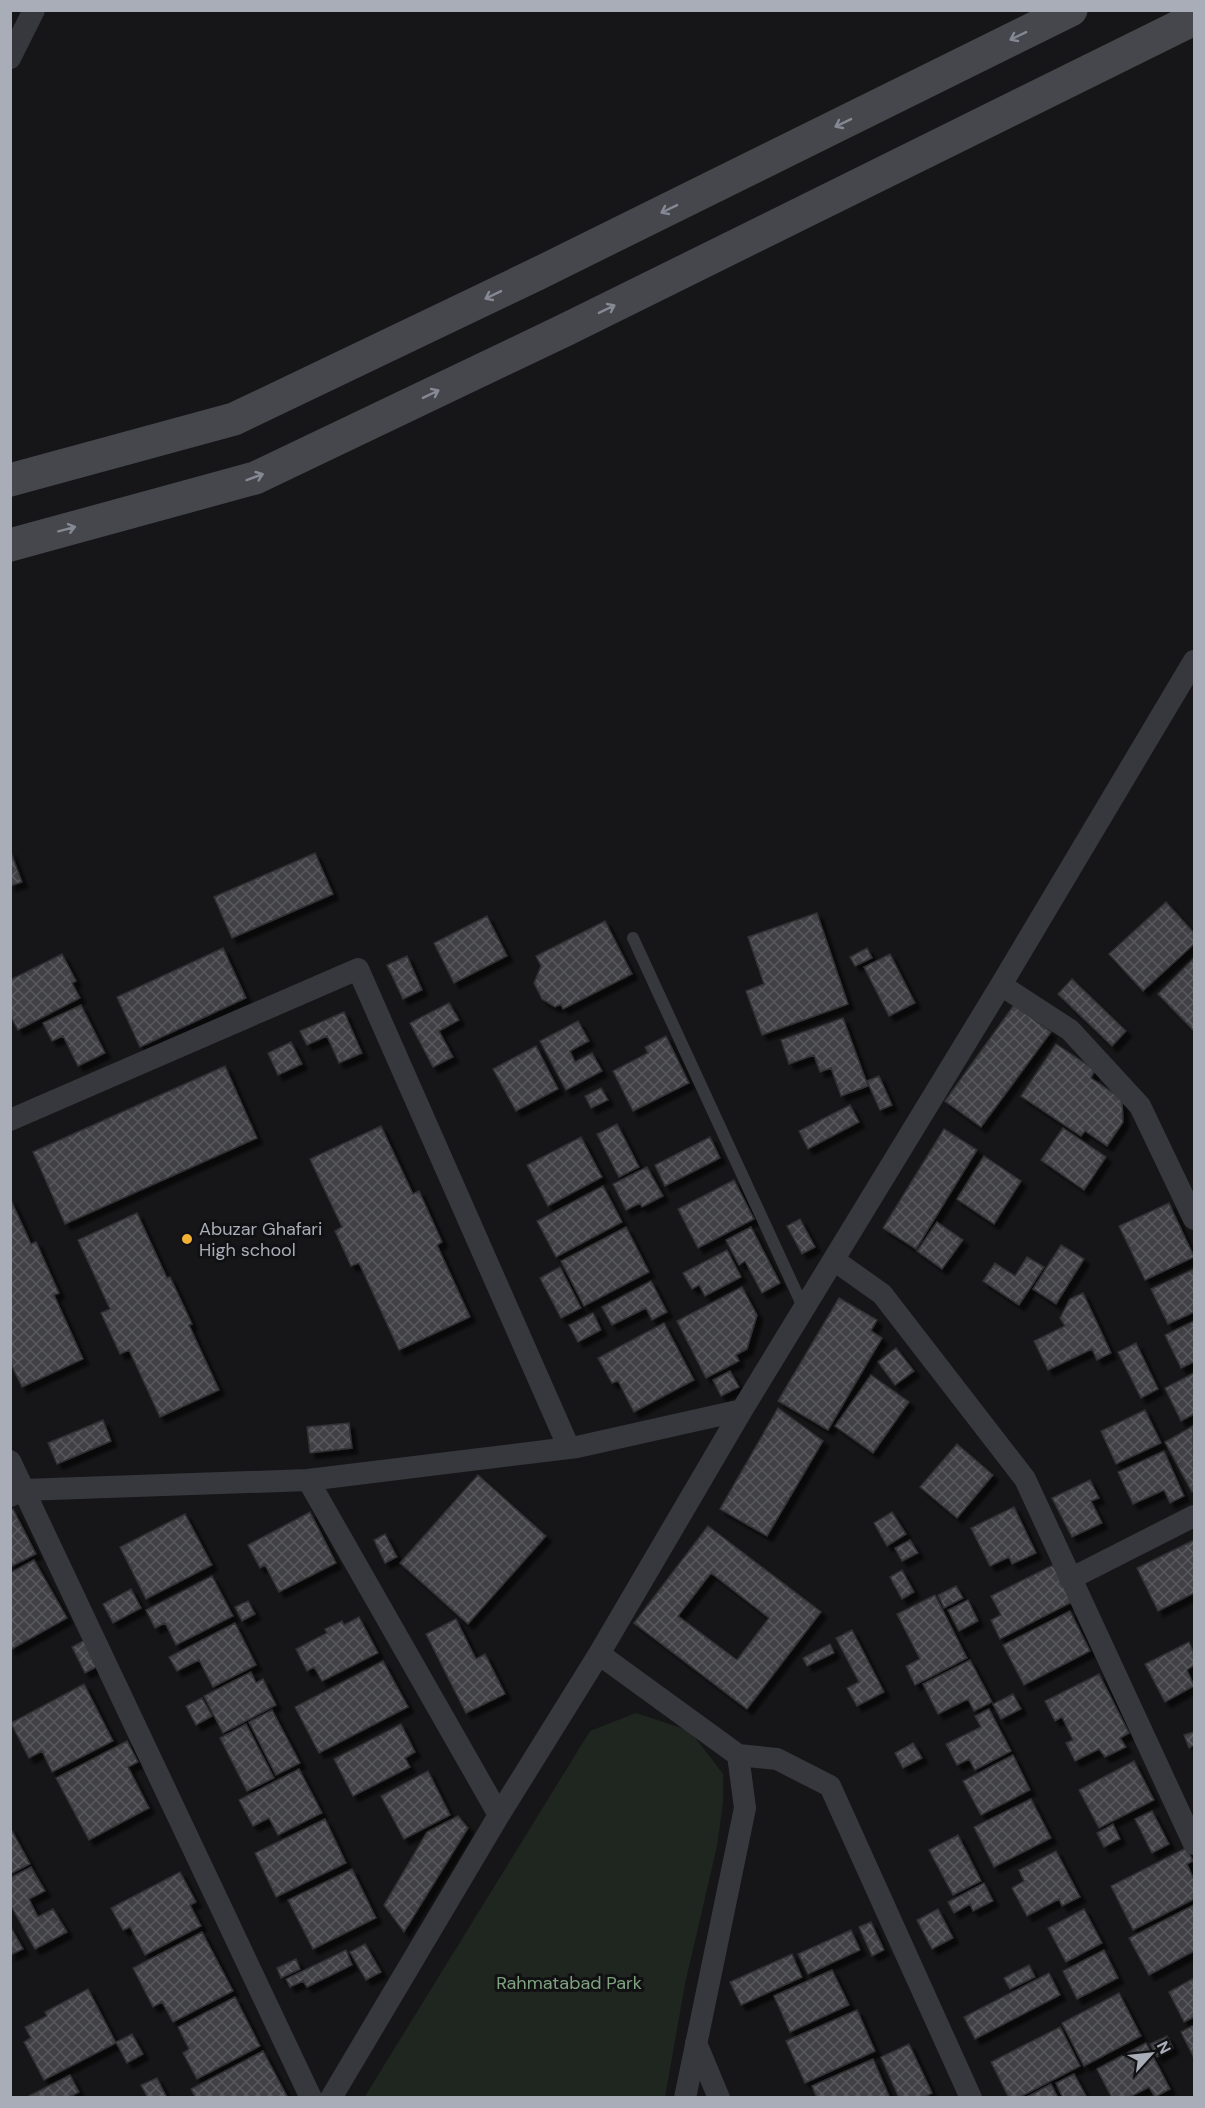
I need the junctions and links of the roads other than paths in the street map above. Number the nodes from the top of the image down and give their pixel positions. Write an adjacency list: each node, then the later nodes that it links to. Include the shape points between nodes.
1 (34, 10): 4 (street)
2 (1071, 10): 5 (main road, one-way to 5, via 234,419)
3 (1194, 19): 6 (main road, one-way to 3, via 255,478 565,330)
4 (10, 58)
5 (10, 480)
6 (10, 545)
7 (1191, 674): 9 (street)
8 (633, 938): 13 (lane)
9 (1001, 985): 11 (street, via 1070,1030 1140,1106); 12 (street)
10 (10, 1120): 15 (street, via 358,969)
11 (1194, 1219)
12 (834, 1260): 13 (street); 20 (street, via 882,1294 1025,1479)
13 (804, 1309): 14 (street)
14 (742, 1410): 15 (street); 21 (street)
15 (569, 1448): 17 (street)
16 (10, 1461): 18 (street)
17 (308, 1480): 18 (street); 23 (street)
18 (17, 1493): 26 (street)
19 (1194, 1516): 20 (street)
20 (1070, 1579): 24 (street)
21 (599, 1654): 22 (street); 23 (street)
22 (738, 1755): 25 (street, via 745,1808); 30 (street, via 777,1759 830,1786)
23 (499, 1815): 27 (street)
24 (1194, 1844)
25 (696, 2043): 28 (street); 29 (street)
26 (311, 2097)
27 (331, 2097)
28 (685, 2097)
29 (719, 2097)
30 (971, 2097)

